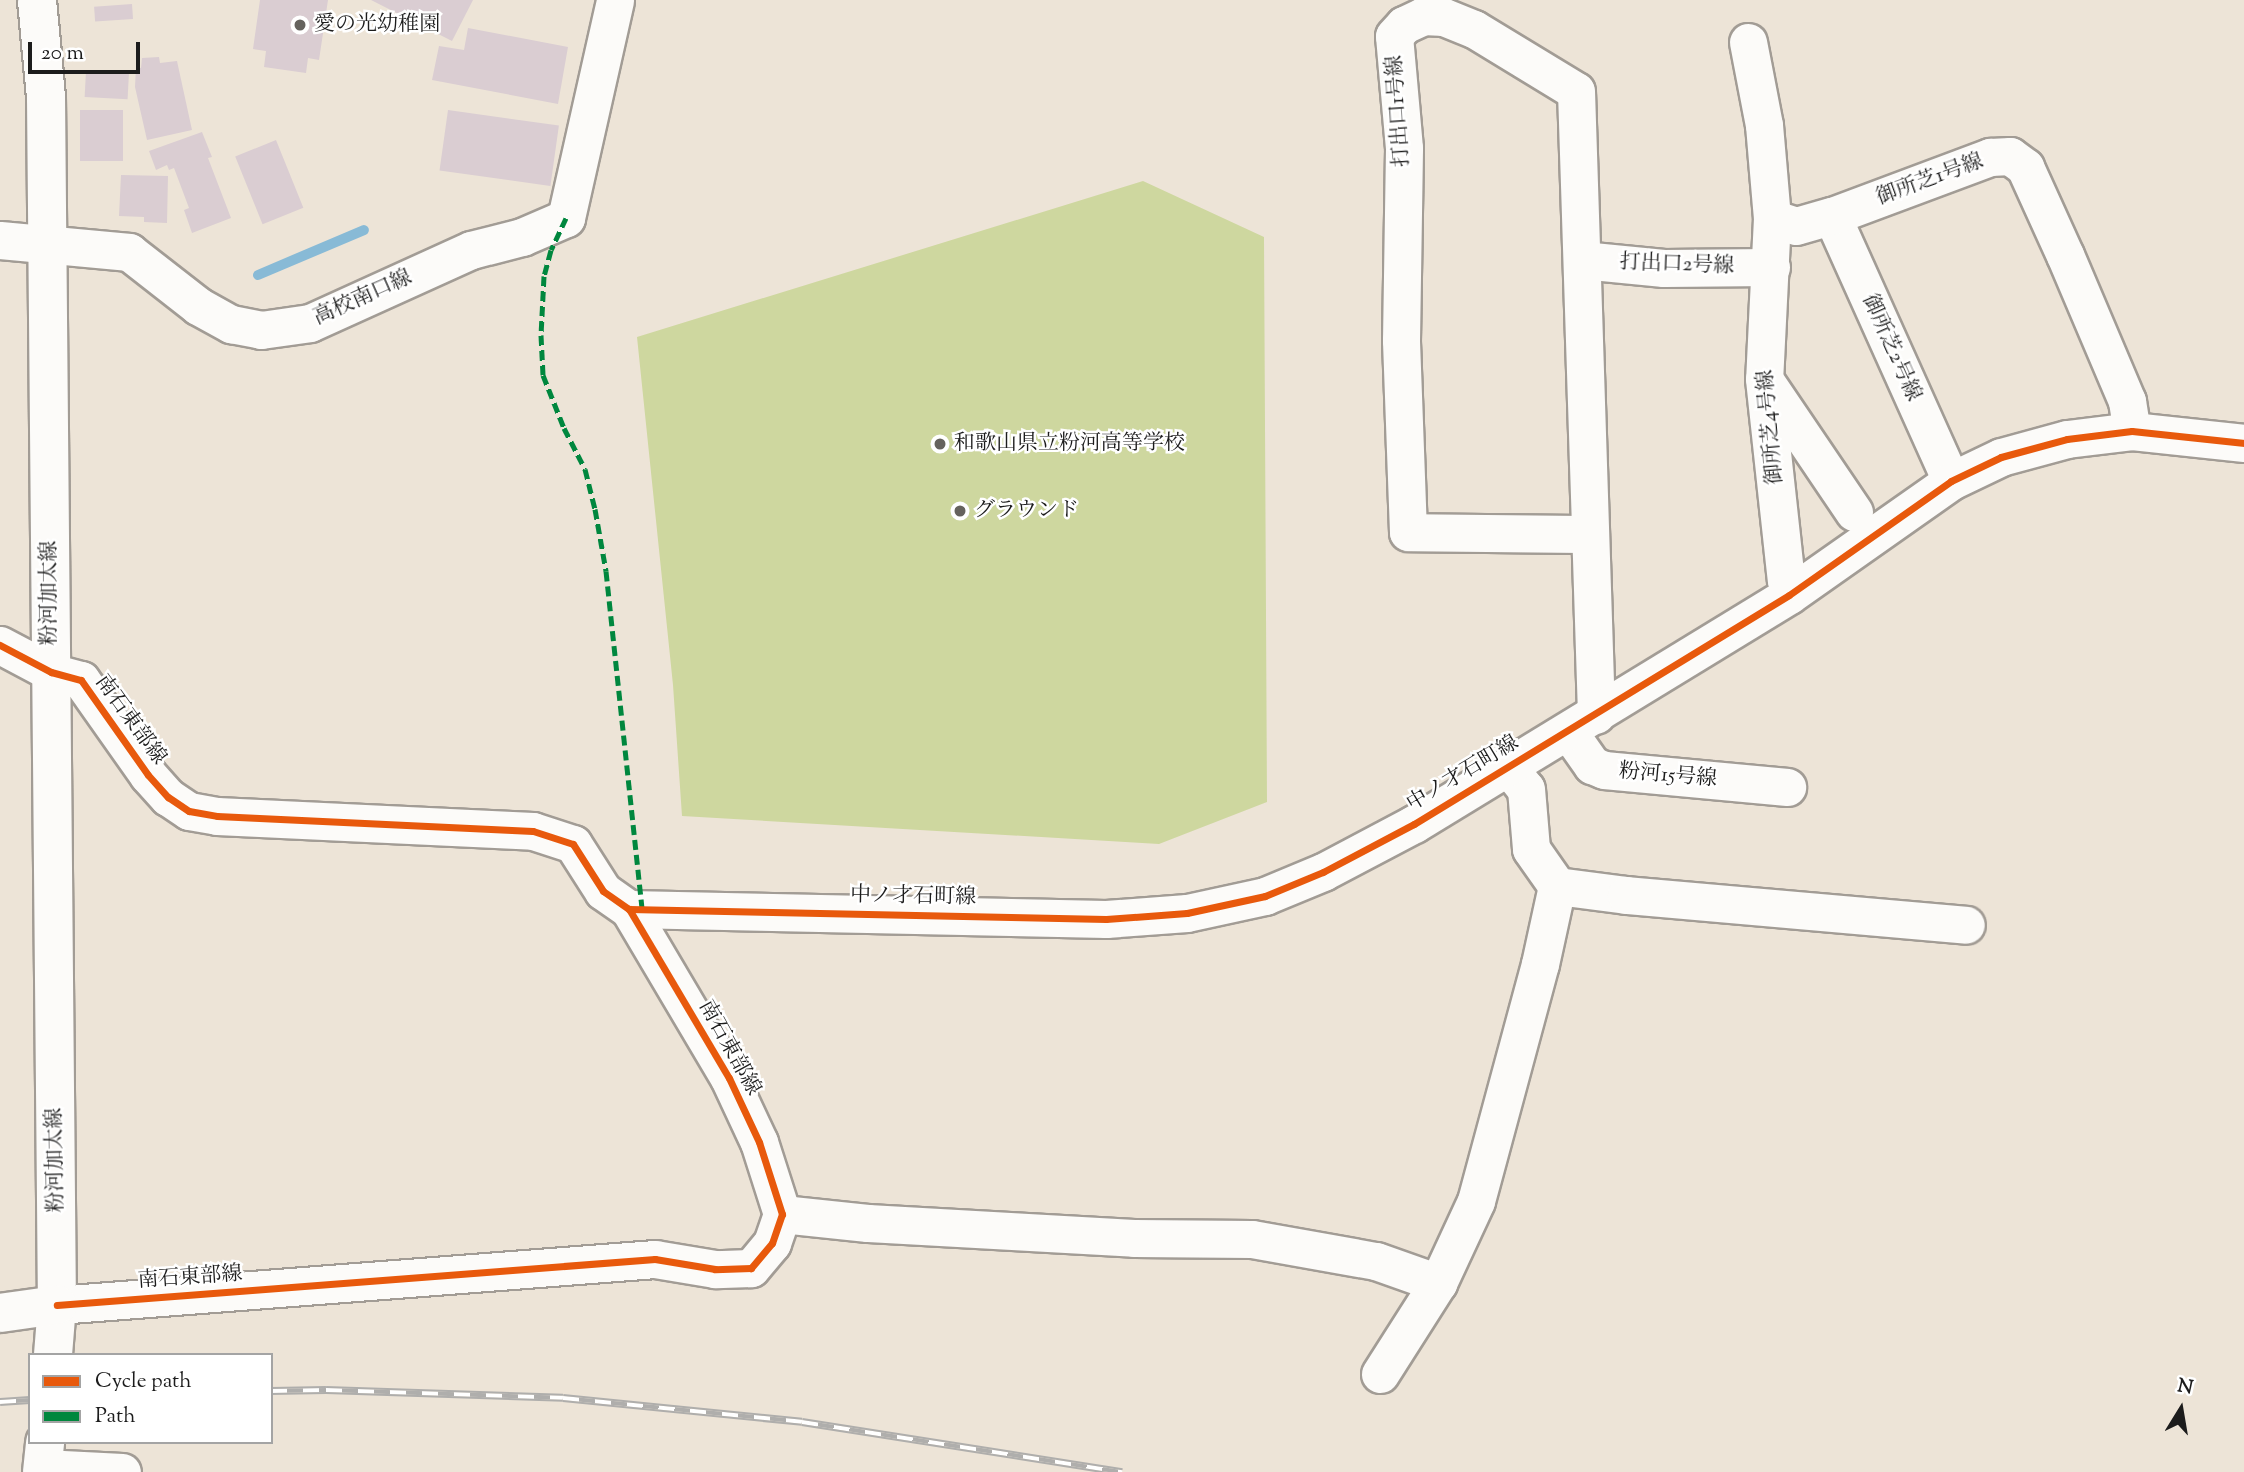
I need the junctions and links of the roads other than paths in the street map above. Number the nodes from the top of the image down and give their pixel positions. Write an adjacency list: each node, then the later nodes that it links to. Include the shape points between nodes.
1 (37, 0): 7 (main road, 粉河加太線, via 46,97)
2 (615, 0): 7 (street, 高校南口線, via 566,218 522,237 471,250 310,323 261,330 231,324 198,306 129,252)
3 (1748, 42): 5 (street, via 1765,125)
4 (1832, 216): 5 (street, 御所芝1号線, via 1796,226); 11 (street, 御所芝1号線, via 1990,157 2010,156 2025,167 2065,255 2127,401); 13 (street, 御所芝2号線)
5 (1772, 218): 9 (street, 御所芝4号線)
6 (0, 240): 7 (street, 高校南口線)
7 (47, 244): 18 (main road, 粉河加太線)
8 (1582, 260): 9 (street, 打出口2号線, via 1664,268); 15 (street, 打出口1号線); 15 (street, 打出口1号線, via 1576,91 1444,17 1423,16 1404,25 1394,36 1404,148 1401,340 1408,532)
9 (1771, 267): 10 (street, 御所芝4号線)
10 (1764, 379): 14 (street); 16 (street, 御所芝4号線)
11 (2132, 431): 12 (street, 中ノ才石町線); 13 (street, 中ノ才石町線, via 2067,439 2000,457)
12 (2244, 443)
13 (1951, 481): 16 (street, 中ノ才石町線)
14 (1854, 512)
15 (1588, 534): 19 (street, 打出口1号線)
16 (1791, 593): 19 (street, 中ノ才石町線)
17 (0, 645): 18 (street, 南石東部線)
18 (51, 672): 23 (street, 南石東部線, via 81,680 148,775 188,811 217,817 533,831 573,844 603,891); 27 (main road, 粉河加太線)
19 (1582, 723): 20 (street, 中ノ才石町線); 21 (street, 粉河15号線, via 1592,765 1604,771)
20 (1508, 767): 22 (street, via 1526,789 1531,849); 23 (street, 中ノ才石町線, via 1323,872 1265,896 1187,913 1106,919)
21 (1787, 787)
22 (1557, 886): 24 (street); 26 (street, via 1476,1201)
23 (629, 909): 25 (street, 南石東部線, via 729,1078 759,1142)
24 (1966, 925)
25 (782, 1214): 26 (street, via 1108,1237 1252,1239 1376,1261); 27 (street, 南石東部線, via 772,1243 751,1268 715,1269 656,1259)
26 (1438, 1283): 30 (street)
27 (57, 1305): 28 (main road); 29 (main road, 粉河加太線)
28 (0, 1313)
29 (53, 1353)
30 (1380, 1374)
31 (44, 1461): 32 (street)
32 (122, 1472)

